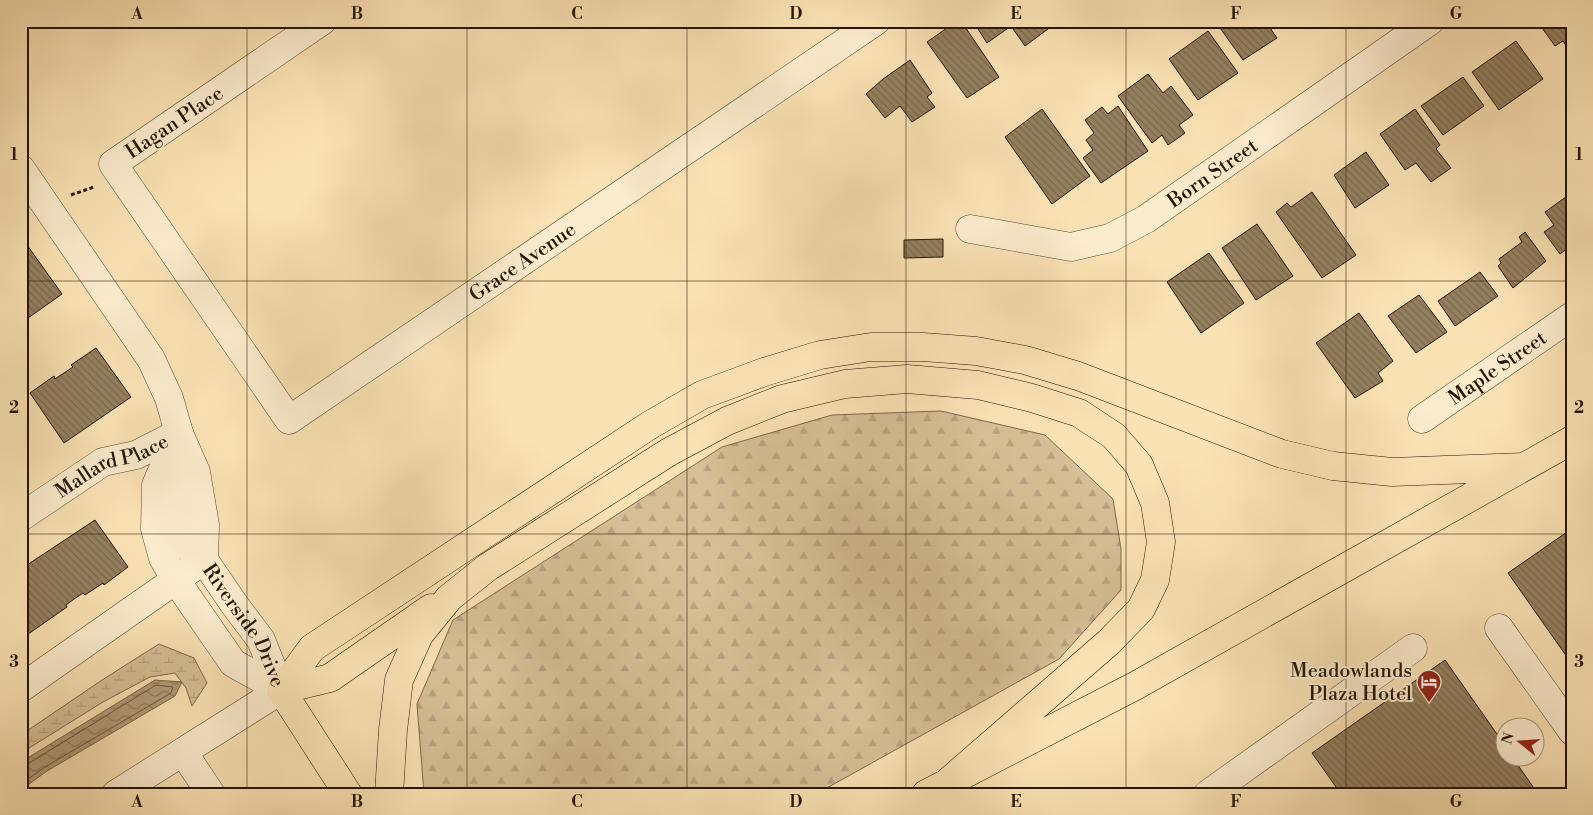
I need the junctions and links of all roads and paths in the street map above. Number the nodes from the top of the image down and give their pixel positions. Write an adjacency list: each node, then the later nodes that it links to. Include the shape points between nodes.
1 (322, 21): 8 (street, Hagan Place, via 113,164)
2 (876, 21): 8 (street, Grace Avenue, via 289,420)
3 (1430, 21): 7 (street, Born Street, via 1146,219 1110,238 1071,247)
4 (26, 186): 11 (street, Riverside Drive, via 151,359 169,398)
5 (94, 187): 6 (path)
6 (67, 198)
7 (970, 229)
8 (207, 300)
9 (1572, 316): 10 (street, Maple Street)
10 (1422, 419)
11 (179, 434): 14 (street, Mallard Place, via 136,455 103,462); 15 (street, Riverside Drive, via 196,472 205,525); 17 (street, Riverside Drive, via 156,485 155,529 163,558)
12 (1572, 440): 13 (main road)
13 (1524, 467): 21 (main road, via 1392,472 1333,466 1282,454 1078,376 1025,360 976,351 917,347 871,346 820,355 702,395 650,425 312,648); 24 (main road, via 1135,686)
14 (21, 517)
15 (204, 560): 17 (street); 21 (street, Riverside Drive, via 261,640)
16 (488, 568): 21 (main road, via 330,678); 24 (main road, via 669,452 727,421 782,399 845,384 907,379 978,385 1079,413 1114,436 1139,465 1155,503 1161,542 1156,580 1141,609 1109,642); 28 (main road, via 448,598 419,635 399,680)
17 (175, 579): 20 (street); 21 (street, Riverside Drive, via 233,663)
18 (1498, 628): 22 (street)
19 (1413, 648): 30 (street)
20 (21, 688)
21 (281, 690): 23 (street); 27 (main road)
22 (1572, 731)
23 (183, 752): 25 (street); 26 (street)
24 (949, 781): 29 (main road)
25 (116, 794)
26 (210, 794)
27 (348, 794)
28 (390, 794)
29 (926, 794)
30 (1208, 794)

